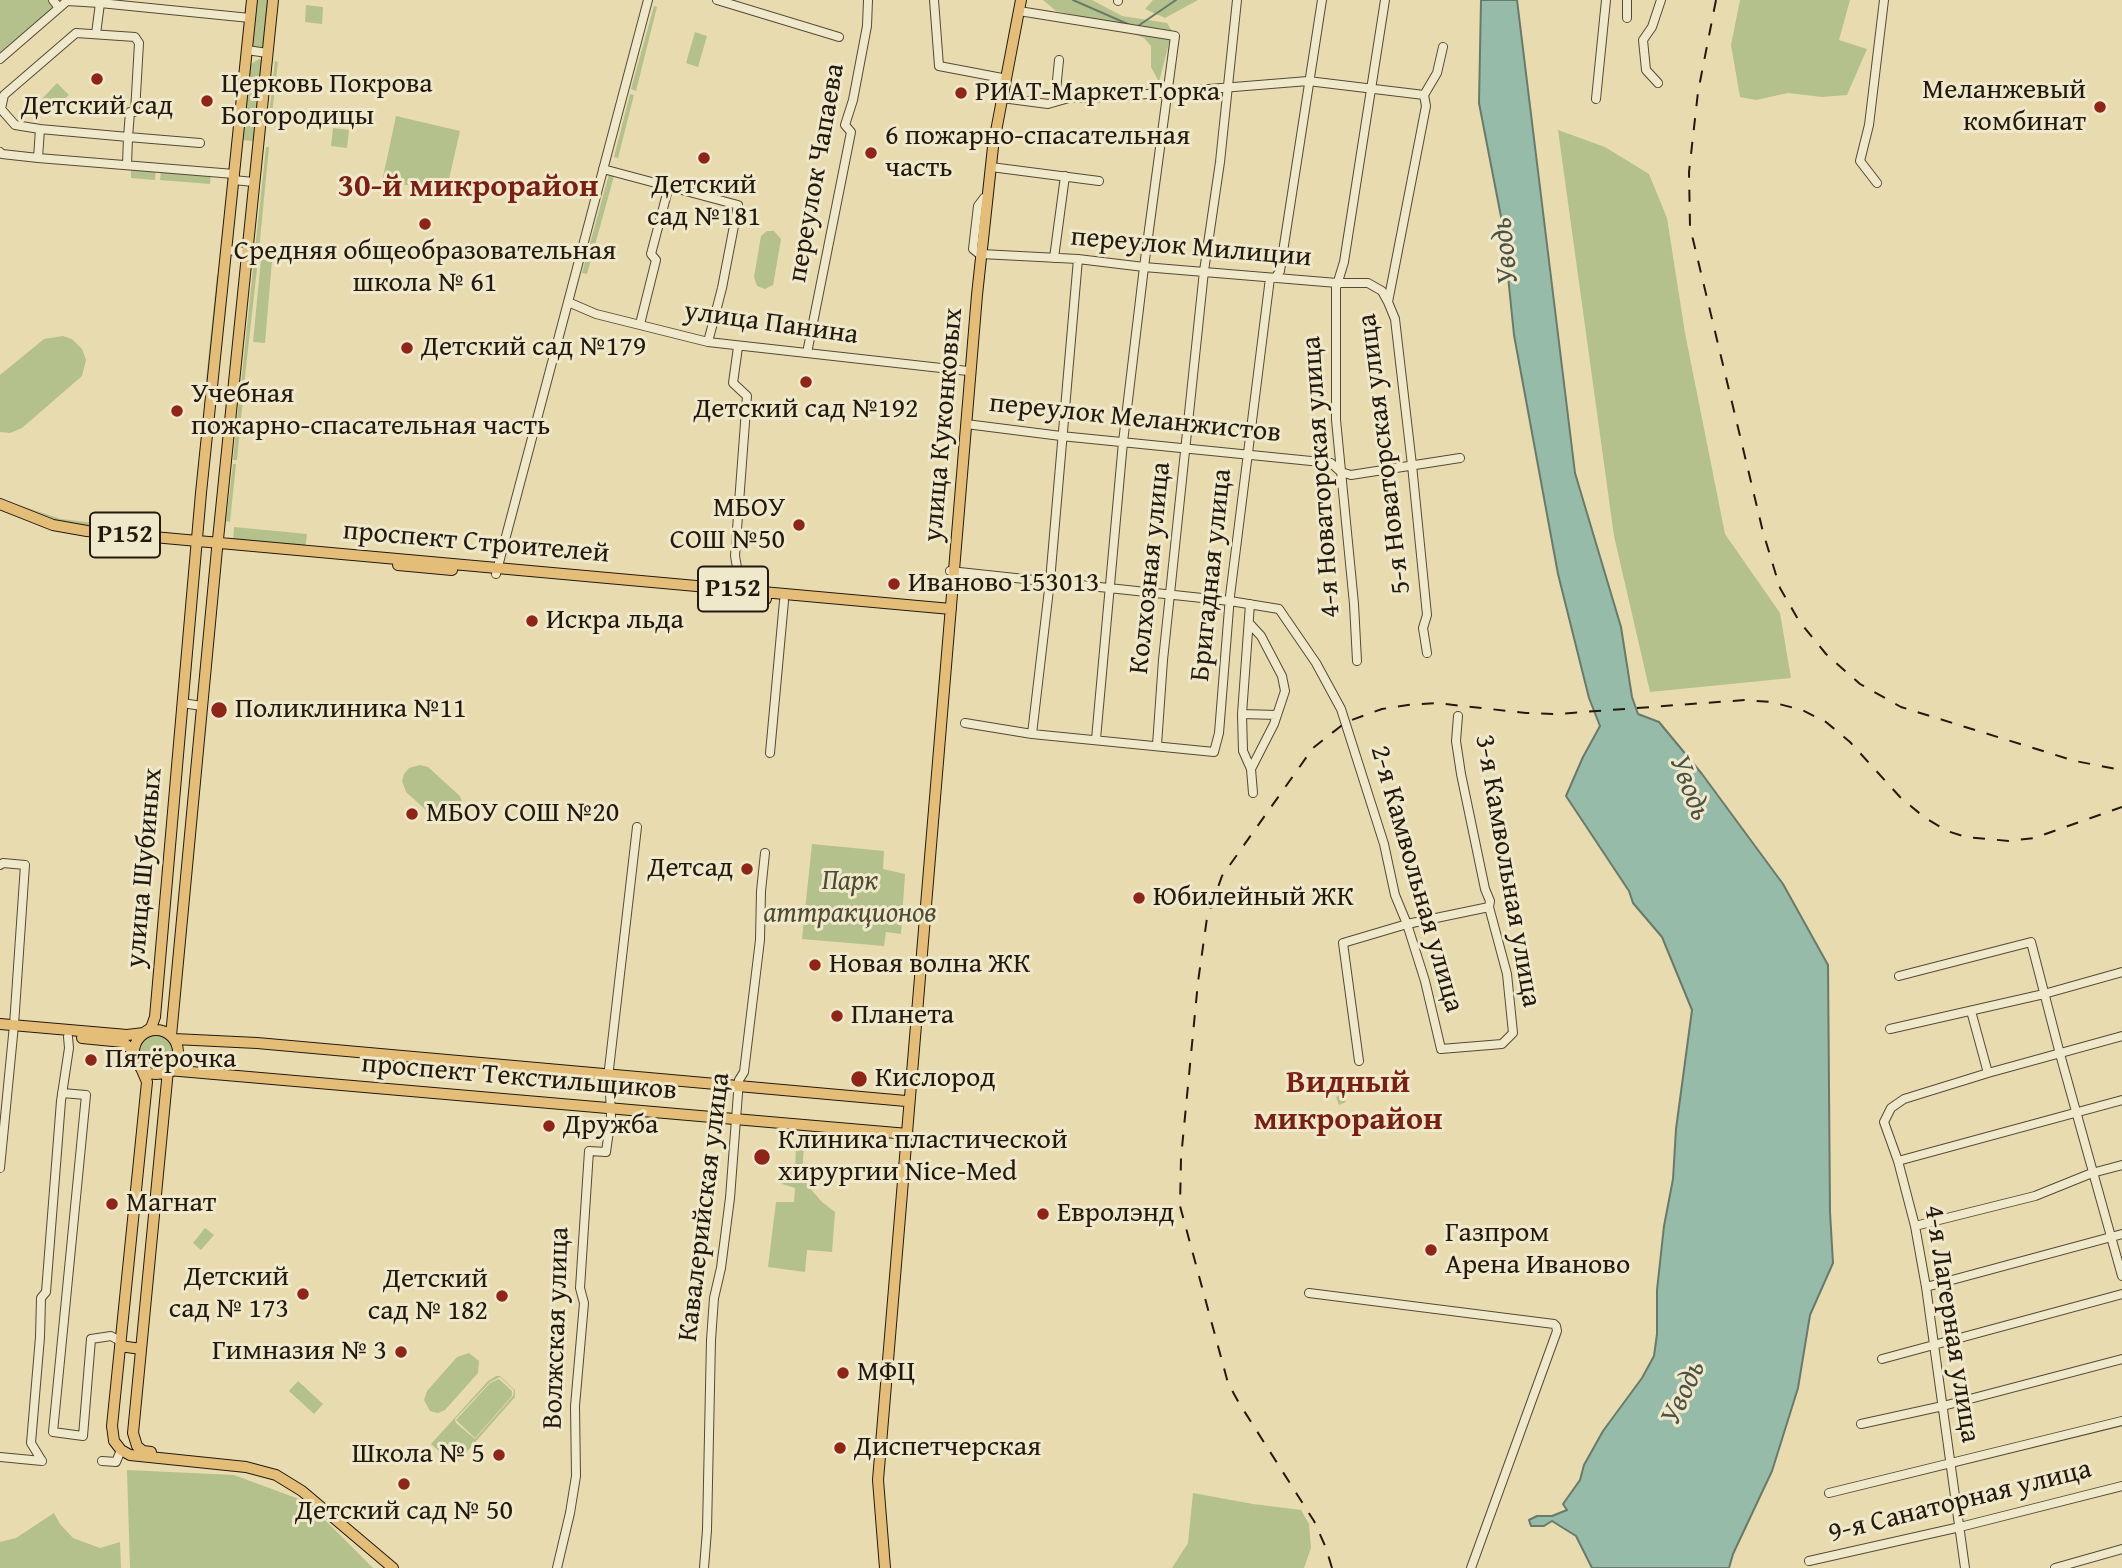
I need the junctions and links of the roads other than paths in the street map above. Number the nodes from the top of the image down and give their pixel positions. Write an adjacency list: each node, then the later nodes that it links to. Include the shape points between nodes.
1 (53, 0): 18 (street)
2 (252, 0): 20 (main road, улица Шубиных)
3 (272, 0): 26 (main road, улица Шубиных)
4 (648, 0): 46 (street)
5 (717, 0): 23 (street)
6 (868, 0): 67 (street, переулок Чапаева, via 867,26 845,125 851,132)
7 (934, 0): 29 (street, via 939,66)
8 (1019, 0): 19 (main road, улица Куконковых); 29 (main road, улица Куконковых)
9 (1237, 0): 32 (street, Колхозная улица)
10 (1322, 0): 30 (street, Бригадная улица)
11 (1385, 0): 33 (street, 4-я Новаторская улица)
12 (1606, 0): 37 (street)
13 (1627, 0): 21 (street)
14 (1661, 0): 31 (street, via 1643,40 1646,70)
15 (1884, 0): 51 (street, via 1869,125 1860,161)
16 (102, 2): 17 (street); 18 (street, via 67,1); 22 (street)
17 (140, 4): 20 (street)
18 (59, 8): 27 (street)
19 (1019, 11): 34 (street, via 1175,36); 36 (main road, улица Куконковых)
20 (250, 18): 25 (main road, улица Шубиных)
21 (1626, 18)
22 (96, 34): 39 (street, via 76,33 4,95 1,109 15,125); 40 (street, via 135,37 139,44 135,111 130,112)
23 (839, 37)
24 (1443, 47): 35 (street, 5-я Новаторская улица, via 1437,73)
25 (247, 50): 26 (street); 48 (main road, улица Шубиных)
26 (267, 53): 50 (main road, улица Шубиных)
27 (0, 59)
28 (1059, 60): 38 (street)
29 (1002, 78): 55 (main road, улица Куконковых)
30 (1308, 80): 32 (street); 33 (street); 60 (street, Бригадная улица, via 1280,271)
31 (1658, 83)
32 (1227, 86): 34 (street); 59 (street, Колхозная улица)
33 (1370, 86): 35 (street); 61 (street, 4-я Новаторская улица)
34 (1168, 92): 38 (street); 58 (street)
35 (1424, 94): 63 (street, 5-я Новаторская улица, via 1426,106)
36 (1002, 98): 38 (street); 45 (main road, улица Куконковых)
37 (1596, 99)
38 (1055, 101)
39 (40, 128): 40 (street); 43 (street)
40 (128, 137): 41 (street); 44 (street)
41 (200, 143)
42 (0, 152): 43 (street)
43 (38, 158): 44 (street)
44 (127, 165): 48 (street)
45 (990, 167): 47 (street); 55 (main road, улица Куконковых)
46 (603, 169): 52 (street); 62 (street)
47 (1065, 176): 49 (street); 56 (street)
48 (234, 177): 50 (street); 53 (main road, улица Шубиных)
49 (1099, 181)
50 (254, 182): 54 (main road, улица Шубиных)
51 (1877, 184)
52 (669, 186): 64 (street, via 651,254 656,260); 65 (street, via 738,205)
53 (226, 250): 54 (street); 79 (main road, улица Шубиных)
54 (247, 252): 80 (main road, улица Шубиных)
55 (979, 253): 56 (street, переулок Милиции); 68 (main road, улица Куконковых)
56 (1054, 258): 57 (street, переулок Милиции)
57 (1077, 259): 58 (street, переулок Милиции); 70 (street)
58 (1144, 267): 59 (street, переулок Милиции); 71 (street)
59 (1204, 271): 60 (street, переулок Милиции); 72 (street, Колхозная улица)
60 (1273, 278): 61 (street, переулок Милиции); 73 (street, Бригадная улица)
61 (1337, 283): 63 (street, переулок Милиции, via 1374,284); 76 (street, 4-я Новаторская улица, via 1336,420)
62 (568, 302): 64 (street, улица Панина); 81 (street)
63 (1388, 302): 75 (street, 5-я Новаторская улица, via 1395,319)
64 (640, 324): 65 (street, улица Панина)
65 (708, 342): 66 (street, улица Панина)
66 (738, 347): 67 (street, улица Панина); 85 (street, via 733,383 747,396 735,556)
67 (807, 353): 68 (street, улица Панина)
68 (970, 371): 69 (main road, улица Куконковых); 82 (main road, улица Куконковых)
69 (966, 424): 70 (street, переулок Меланжистов); 82 (main road, улица Куконковых)
70 (1061, 436): 71 (street, переулок Меланжистов); 83 (street)
71 (1124, 442): 72 (street, переулок Меланжистов); 84 (street)
72 (1186, 449): 73 (street, переулок Меланжистов); 86 (street, Колхозная улица)
73 (1247, 455): 76 (street, переулок Меланжистов, via 1331,463); 88 (street, Бригадная улица)
74 (1460, 458): 75 (street, переулок Меланжистов)
75 (1412, 465): 76 (street, переулок Меланжистов, via 1351,475); 92 (street, 5-я Новаторская улица)
76 (1341, 472): 93 (street, 4-я Новаторская улица)
77 (0, 504): 79 (main road, проспект Строителей / Р152, via 66,528)
78 (0, 510): 79 (main road, проспект Строителей / Р152, via 49,529 87,537)
79 (196, 544): 80 (main road, проспект Строителей / Р152); 94 (main road, улица Шубиных)
80 (217, 546): 81 (main road, проспект Строителей / Р152); 95 (main road, улица Шубиных)
81 (496, 571): 85 (main road, проспект Строителей / Р152)
82 (952, 571): 83 (street, 2-я Камвольная улица); 90 (main road, улица Куконковых)
83 (1050, 581): 84 (street, 2-я Камвольная улица); 100 (street)
84 (1109, 587): 86 (street, 2-я Камвольная улица); 101 (street)
85 (740, 593): 87 (main road, проспект Строителей / Р152)
86 (1171, 594): 88 (street, 2-я Камвольная улица); 102 (street, Колхозная улица)
87 (784, 598): 90 (main road, проспект Строителей / Р152); 103 (street)
88 (1230, 601): 89 (street, 2-я Камвольная улица); 102 (street, Бригадная улица, via 1214,752)
89 (1250, 604): 91 (street); 111 (street, 2-я Камвольная улица, via 1279,609 1316,663 1346,722 1395,895)
90 (949, 612): 105 (main road, улица Куконковых)
91 (1249, 624): 96 (street); 97 (street, via 1261,636 1282,676 1285,691)
92 (1427, 653)
93 (1357, 661)
94 (182, 703): 95 (street); 120 (main road, улица Шубиных, via 155,1017)
95 (202, 705): 123 (main road, улица Шубиных)
96 (1242, 714): 97 (street); 104 (street, via 1243,751)
97 (1277, 715): 104 (street)
98 (1458, 716): 110 (street, 3-я Камвольная улица, via 1458,754)
99 (965, 723): 100 (street)
100 (1032, 734): 101 (street)
101 (1096, 739): 102 (street)
102 (1157, 745)
103 (770, 753)
104 (1251, 769): 106 (street)
105 (934, 785): 136 (main road, улица Куконковых); 136 (main road, улица Куконковых)
106 (1253, 793)
107 (637, 827): 131 (street)
108 (765, 853): 132 (street, Кавалерийская улица, via 760,940)
109 (0, 865): 117 (street, via 25,865)
110 (1489, 907): 111 (street); 124 (street, 3-я Камвольная улица, via 1507,974 1513,1033 1502,1044)
111 (1408, 924): 124 (street, 2-я Камвольная улица); 127 (street, via 1343,943)
112 (2122, 972): 114 (street)
113 (1899, 976): 114 (street, via 2031,942)
114 (2044, 994): 115 (street); 125 (street)
115 (1972, 1011): 118 (street); 130 (street)
116 (0, 1024): 117 (main road)
117 (13, 1028): 119 (main road); 120 (main road); 122 (main road); 142 (street)
118 (1890, 1029)
119 (0, 1030)
120 (145, 1033): 123 (main road, via 161,1031); 126 (main road, via 135,1045)
121 (2122, 1036): 125 (street)
122 (68, 1037): 126 (main road, via 123,1042); 133 (street)
123 (173, 1038): 129 (main road, via 178,1054); 131 (main road, проспект Текстильщиков)
124 (1441, 1049)
125 (2060, 1054): 130 (street); 137 (street)
126 (134, 1055): 128 (main road)
127 (1359, 1061)
128 (141, 1068): 129 (main road, via 153,1074); 151 (main road, via 146,1084)
129 (169, 1070): 135 (main road, проспект Текстильщиков); 153 (main road)
130 (1988, 1073): 140 (street, 4-я Лагерная улица, via 1904,1099 1891,1108 1884,1122)
131 (610, 1075): 132 (main road, проспект Текстильщиков); 135 (street)
132 (739, 1087): 136 (main road, проспект Текстильщиков, via 890,1100); 138 (street, Кавалерийская улица)
133 (62, 1093): 151 (street, via 86,1095 53,1432 83,1436 91,1339 111,1336); 160 (street, via 31,1443 42,1461)
134 (2122, 1100): 137 (street)
135 (611, 1108): 138 (main road, проспект Текстильщиков); 170 (street, Волжская улица, via 606,1152 589,1151 575,1406 576,1476)
136 (906, 1112): 139 (main road, улица Куконковых)
137 (2076, 1113): 140 (street); 143 (street)
138 (735, 1119): 139 (main road, проспект Текстильщиков); 171 (street, Кавалерийская улица, via 730,1198 710,1340)
139 (906, 1133): 172 (main road, улица Куконковых, via 878,1480)
140 (1898, 1161): 144 (street, 4-я Лагерная улица)
141 (2122, 1165): 143 (street)
142 (0, 1168)
143 (2092, 1173): 144 (street, via 2035,1196); 146 (street)
144 (1915, 1226): 148 (street, 4-я Лагерная улица)
145 (2122, 1234): 146 (street)
146 (2111, 1236): 147 (street); 148 (street)
147 (2122, 1276)
148 (1926, 1287): 152 (street, 4-я Лагерная улица)
149 (1308, 1293): 173 (street, via 1556,1326)
150 (2122, 1294): 152 (street)
151 (120, 1344): 153 (main road); 159 (main road, via 112,1434)
152 (1934, 1346): 154 (street); 156 (street, 4-я Лагерная улица)
153 (141, 1349): 169 (main road, via 132,1433 143,1451 249,1462 278,1471 305,1487)
154 (1882, 1359)
155 (2122, 1359): 156 (street)
156 (1943, 1406): 158 (street); 162 (street, 4-я Лагерная улица)
157 (2122, 1422): 162 (street)
158 (1861, 1424)
159 (121, 1450): 161 (street, via 116,1462); 168 (main road, via 130,1455 246,1466 275,1475 302,1491)
160 (0, 1457)
161 (102, 1461)
162 (1951, 1462): 164 (street); 165 (street, 4-я Лагерная улица)
163 (2122, 1486): 165 (street, 9-я Санаторная улица)
164 (1829, 1493)
165 (1960, 1527): 167 (street, 9-я Санаторная улица); 174 (street, 4-я Лагерная улица)
166 (2122, 1549): 175 (street)
167 (1808, 1562)
168 (393, 1568)
169 (400, 1568)
170 (557, 1568)
171 (704, 1568)
172 (883, 1568)
173 (1471, 1568)
174 (1965, 1568)
175 (2055, 1568)

